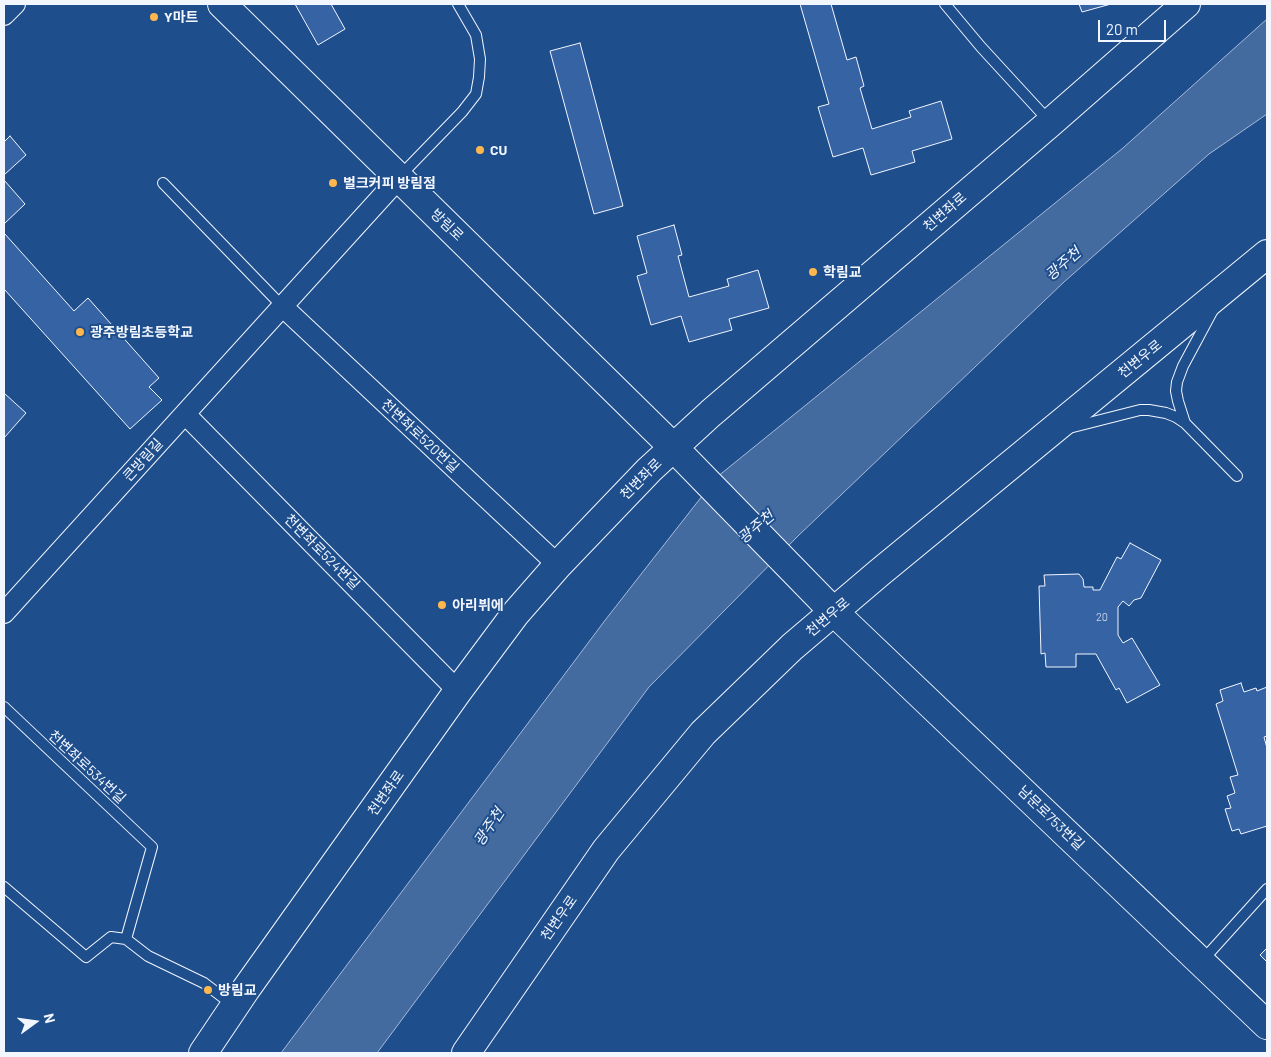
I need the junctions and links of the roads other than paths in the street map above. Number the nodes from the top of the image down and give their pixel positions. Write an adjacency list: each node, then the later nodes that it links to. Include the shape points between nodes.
1 (15, 4): 6 (street)
2 (222, 4): 8 (street, 방림로)
3 (458, 4): 8 (lane, via 476,35 480,59 476,94)
4 (945, 4): 7 (lane)
5 (1186, 4): 7 (street, 천변좌로)
6 (4, 15)
7 (1050, 123): 16 (street, 천변좌로)
8 (399, 178): 12 (street, 큰방림길); 16 (street, 방림로)
9 (163, 183): 12 (lane)
10 (1267, 254): 11 (street, 천변우로)
11 (1223, 290): 14 (lane, via 1177,382 1178,401); 15 (street, 천변우로)
12 (282, 306): 13 (street, 큰방림길); 18 (street, 천변좌로520번길)
13 (185, 414): 20 (street, 큰방림길); 21 (street, 천변좌로524번길)
14 (1186, 423): 15 (lane, via 1166,413 1140,410); 17 (lane)
15 (1048, 434): 19 (street, 천변우로)
16 (674, 447): 18 (street, 천변좌로); 19 (street, 방림로)
17 (1237, 476)
18 (558, 565): 21 (street, 천변좌로, via 516,613)
19 (834, 612): 26 (street, 남문로753번길); 30 (street, 천변우로, via 792,647 703,732 661,782 606,850)
20 (4, 613)
21 (458, 691): 27 (street, 천변좌로)
22 (4, 707): 25 (lane, 천변좌로534번길, via 152,847)
23 (4, 887): 25 (lane, via 86,957 110,938)
24 (1267, 889): 26 (lane)
25 (126, 939): 27 (lane, via 148,956 204,982)
26 (1201, 962): 28 (street, 남문로753번길)
27 (234, 1006): 29 (street, 천변좌로)
28 (1267, 1025)
29 (203, 1053)
30 (466, 1053)

